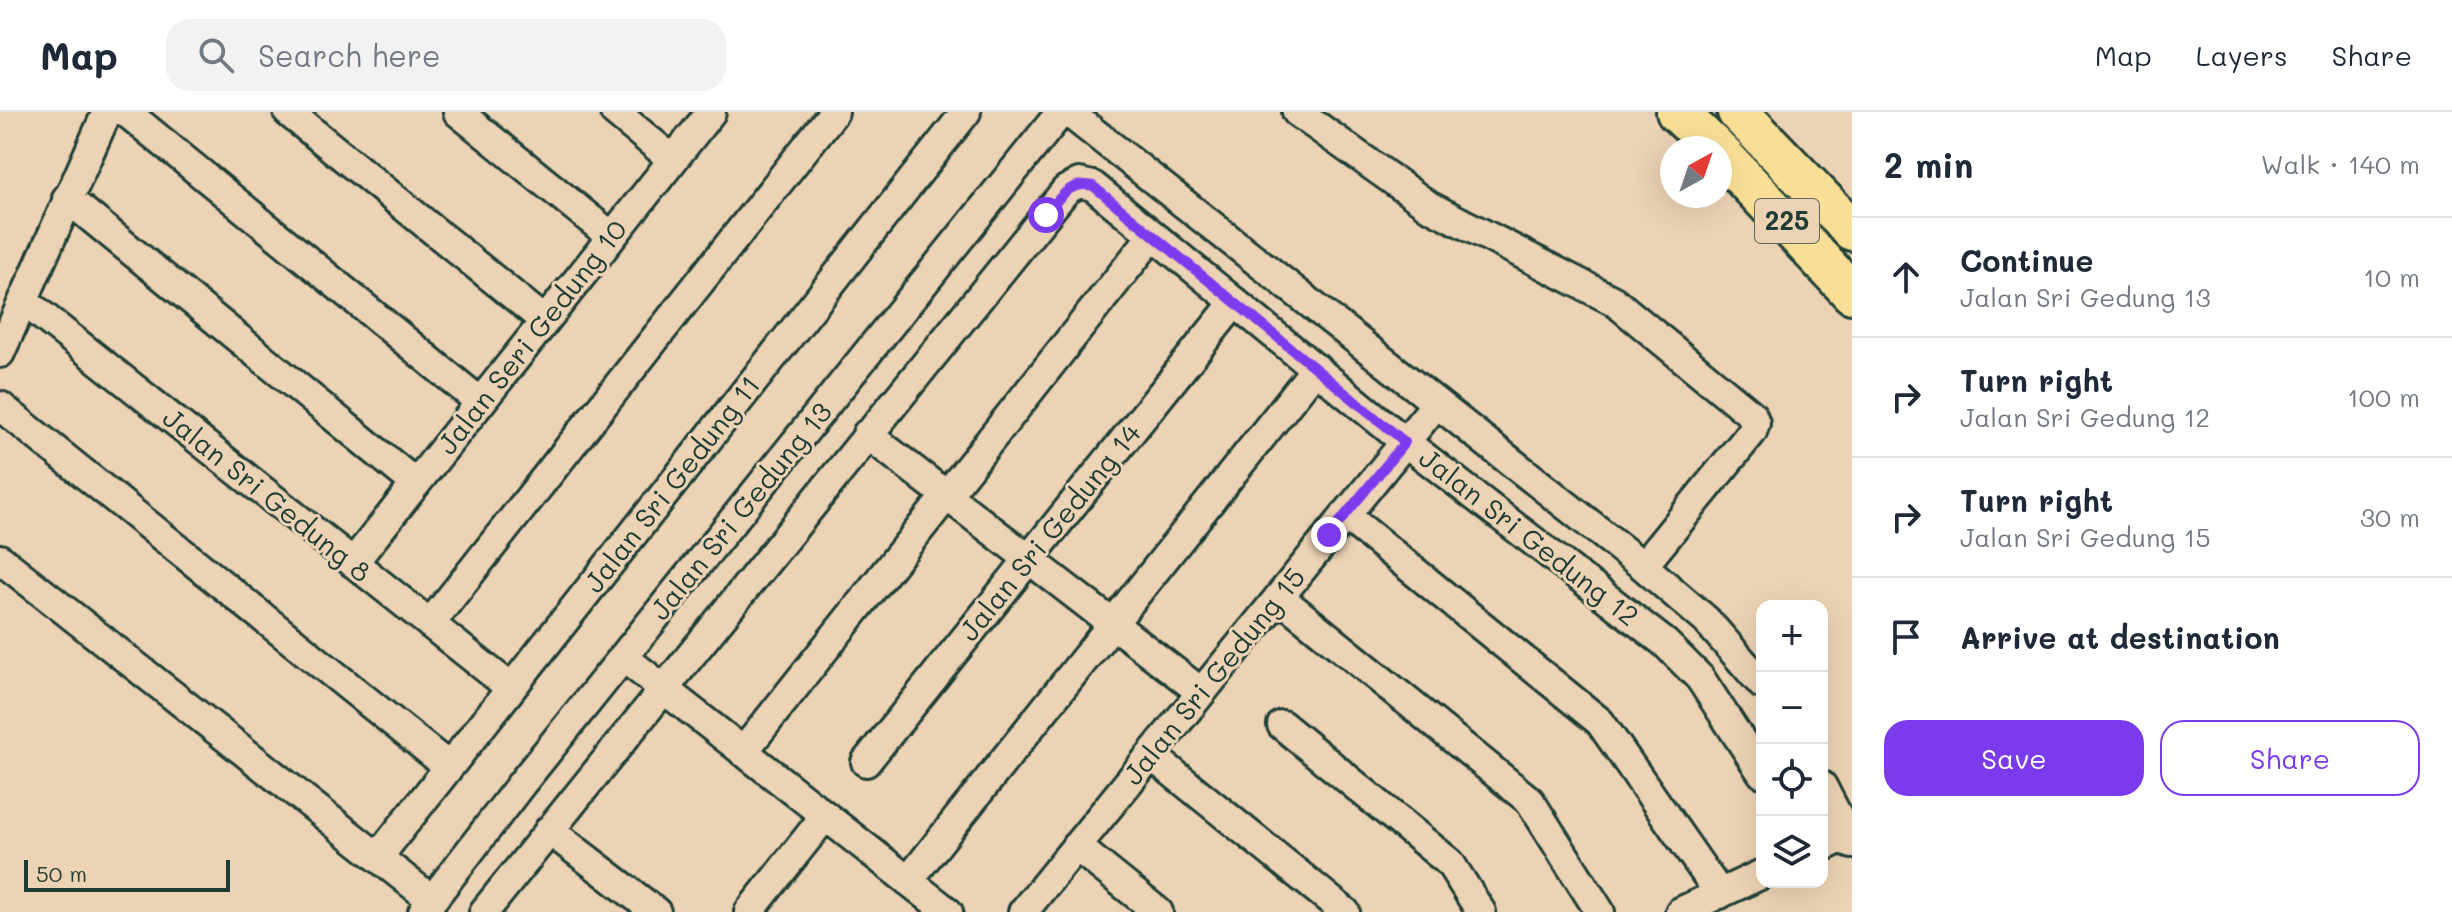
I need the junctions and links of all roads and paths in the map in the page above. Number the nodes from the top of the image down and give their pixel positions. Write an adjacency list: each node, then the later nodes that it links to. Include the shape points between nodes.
1 (107, 112): 18 (street)
2 (126, 112): 28 (street)
3 (288, 112): 25 (street)
4 (458, 112): 21 (street)
5 (615, 112): 15 (street)
6 (711, 112): 15 (street, Jalan Seri Gedung 10)
7 (834, 112): 41 (street)
8 (966, 112): 45 (street, Jalan Sri Gedung 11)
9 (1061, 112): 43 (street, Jalan Sri Gedung 13)
10 (1068, 112): 29 (street, Jalan Sri Gedung 12)
11 (1297, 112): 39 (street, via 1429,206 1614,301 1752,415 1752,432)
12 (1677, 112): 14 (highway)
13 (1738, 112): 19 (highway, 225)
14 (1702, 136)
15 (673, 160): 21 (street, Jalan Seri Gedung 10)
16 (1732, 166): 22 (highway, 225)
17 (1079, 183): 20 (street, Jalan Sri Gedung 12, via 1093,186); 31 (street, Jalan Sri Gedung 13, via 1066,190)
18 (67, 198): 23 (street); 33 (street)
19 (1852, 230)
20 (1153, 235): 24 (street, Jalan Sri Gedung 12); 34 (street)
21 (611, 236): 25 (street, Jalan Seri Gedung 10)
22 (1852, 293)
23 (24, 301): 26 (street); 38 (street, Jalan Sri Gedung 8)
24 (1235, 302): 27 (street, Jalan Sri Gedung 12); 37 (street, Jalan Sri Gedung 14)
25 (545, 321): 28 (street, Jalan Seri Gedung 10)
26 (0, 353)
27 (1316, 368): 32 (street, Jalan Sri Gedung 12); 42 (street)
28 (480, 402): 33 (street, Jalan Seri Gedung 10)
29 (1436, 404): 32 (street, Jalan Sri Gedung 15); 39 (street, Jalan Sri Gedung 12)
30 (0, 406): 53 (street)
31 (867, 434): 34 (street); 46 (street, Jalan Sri Gedung 13)
32 (1405, 442): 35 (street, Jalan Sri Gedung 15); 52 (street, Jalan Sri Gedung 12, via 1665,643 1700,678)
33 (416, 484): 38 (street, Jalan Seri Gedung 10)
34 (945, 494): 37 (street); 49 (street)
35 (1345, 515): 40 (street, Jalan Sri Gedung 15); 63 (street, via 1600,722)
36 (0, 559): 60 (street)
37 (1028, 559): 42 (street); 51 (street, Jalan Sri Gedung 14)
38 (353, 563): 41 (street, Jalan Sri Gedung 8)
39 (1643, 566): 44 (street, Jalan Sri Gedung 12, via 1706,620)
40 (1279, 597): 47 (street, Jalan Sri Gedung 15); 73 (street, via 1530,801)
41 (430, 624): 45 (street, Jalan Sri Gedung 8)
42 (1113, 624): 47 (street); 62 (street)
43 (623, 657): 46 (street); 64 (street, Jalan Sri Gedung 13)
44 (1756, 677)
45 (511, 688): 53 (street, Jalan Sri Gedung 11)
46 (662, 688): 49 (street); 56 (street, Jalan Sri Gedung 13)
47 (1201, 692): 50 (street, Jalan Sri Gedung 15)
48 (1282, 725): 72 (street, via 1450,863)
49 (743, 752): 55 (street)
50 (1151, 755): 58 (street, Jalan Sri Gedung 15); 71 (street)
51 (866, 762)
52 (1756, 764)
53 (449, 767): 60 (street, Jalan Sri Gedung 11)
54 (1828, 798): 57 (street)
55 (825, 816): 62 (street); 67 (street)
56 (549, 830): 65 (street, Jalan Sri Gedung 13); 66 (street)
57 (1850, 840): 59 (street)
58 (1076, 846): 69 (street, Jalan Sri Gedung 15); 70 (street)
59 (1828, 846)
60 (378, 857): 64 (street)
61 (1756, 877): 63 (street)
62 (908, 881): 68 (street)
63 (1720, 894): 74 (street)
64 (427, 906)
65 (484, 912)
66 (656, 912)
67 (749, 912)
68 (948, 912)
69 (1023, 912)
70 (1158, 912)
71 (1345, 912)
72 (1481, 912)
73 (1600, 912)
74 (1680, 912)

